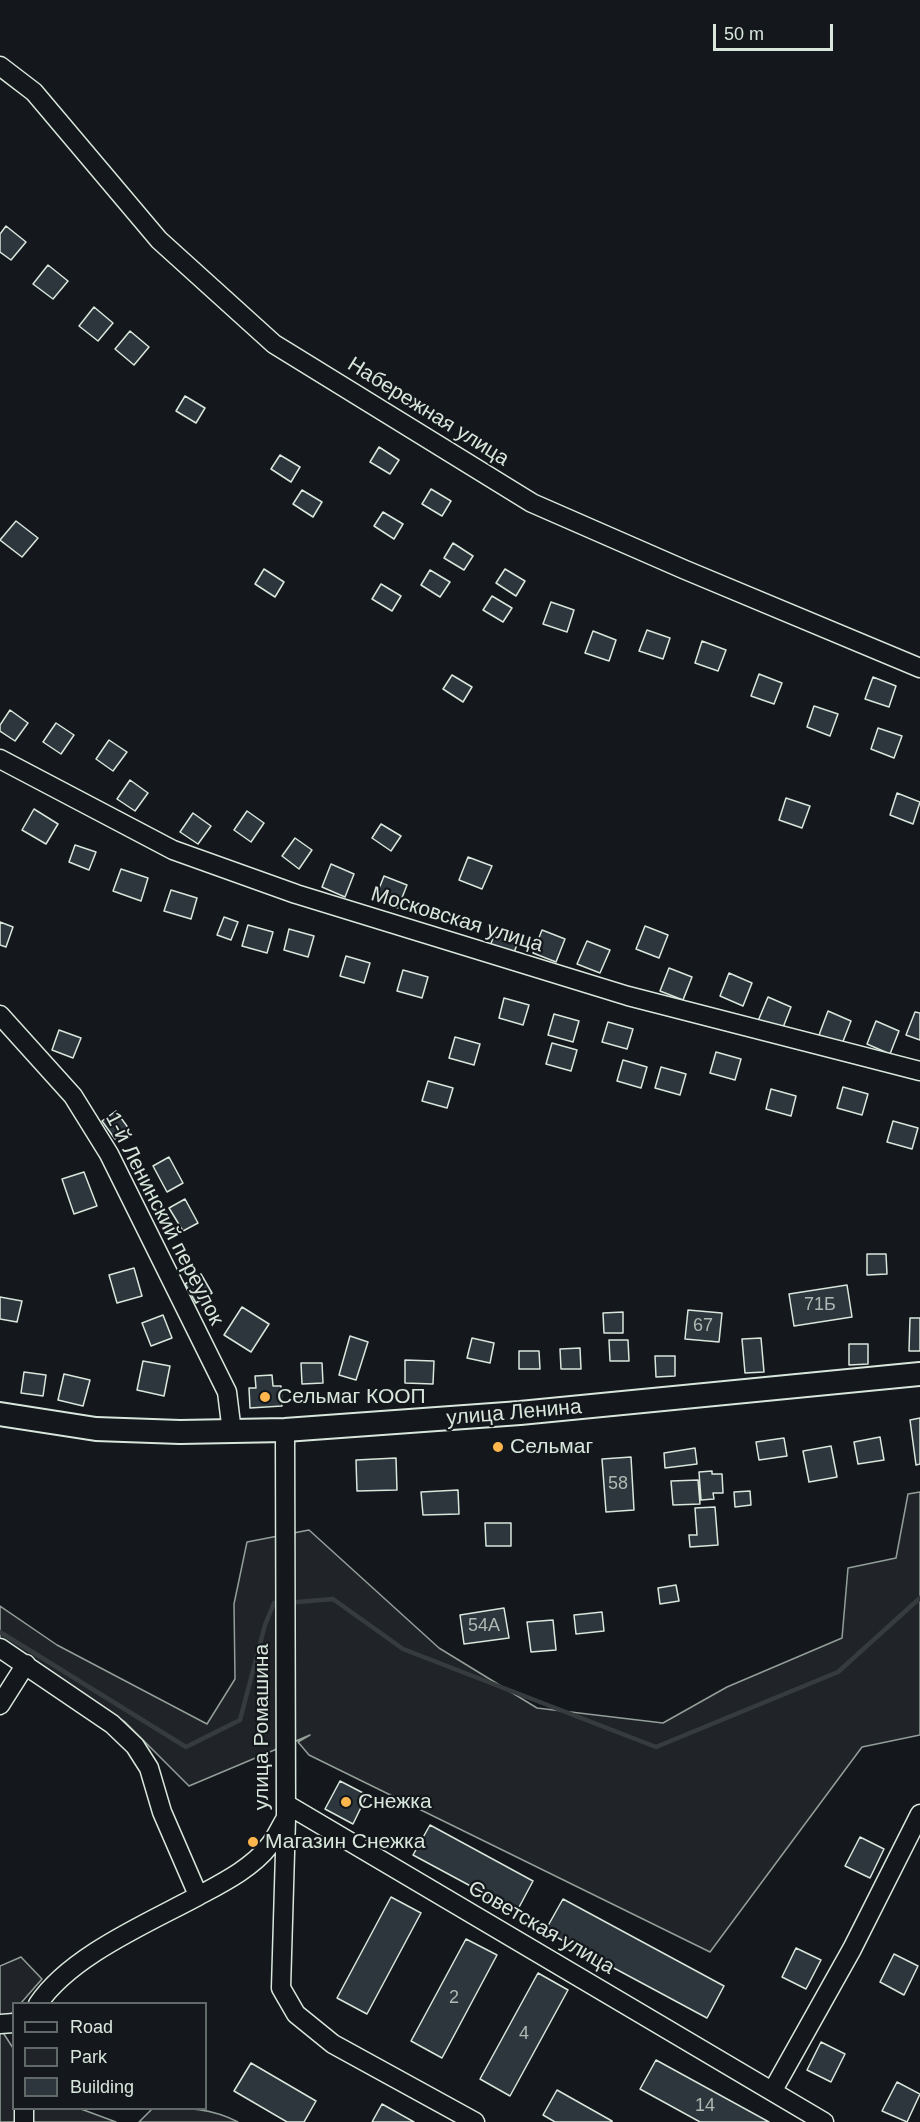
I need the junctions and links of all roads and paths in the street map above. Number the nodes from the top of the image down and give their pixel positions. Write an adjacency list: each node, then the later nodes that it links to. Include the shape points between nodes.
1 (0, 66): 2 (street, Набережная улица, via 34,92 159,240 274,344 532,503)
2 (920, 668)
3 (0, 759): 5 (street, Московская улица, via 173,850 296,894 628,996)
4 (0, 1016): 9 (street, 1-й Ленинский переулок, via 73,1096 109,1154 227,1392)
5 (920, 1071)
6 (920, 1374): 8 (main road, улица Ленина)
7 (0, 1414): 9 (main road, улица Ленина, via 96,1429)
8 (285, 1430): 9 (main road, улица Ленина); 13 (street, улица Ромашина)
9 (232, 1432)
10 (0, 1648): 11 (street)
11 (26, 1664): 12 (street); 15 (street, via 112,1724 135,1746 149,1768 162,1812)
12 (0, 1705)
13 (286, 1811): 15 (street, улица Ромашина, via 269,1847 221,1884); 17 (street, Советская улица); 18 (street, via 281,1988 296,2014 333,2044)
14 (920, 1814): 17 (street, via 852,1949)
15 (198, 1895): 16 (street, улица Ромашина, via 79,1964)
16 (40, 2002)
17 (773, 2090): 19 (street, Советская улица)
18 (475, 2122)
19 (824, 2122)

